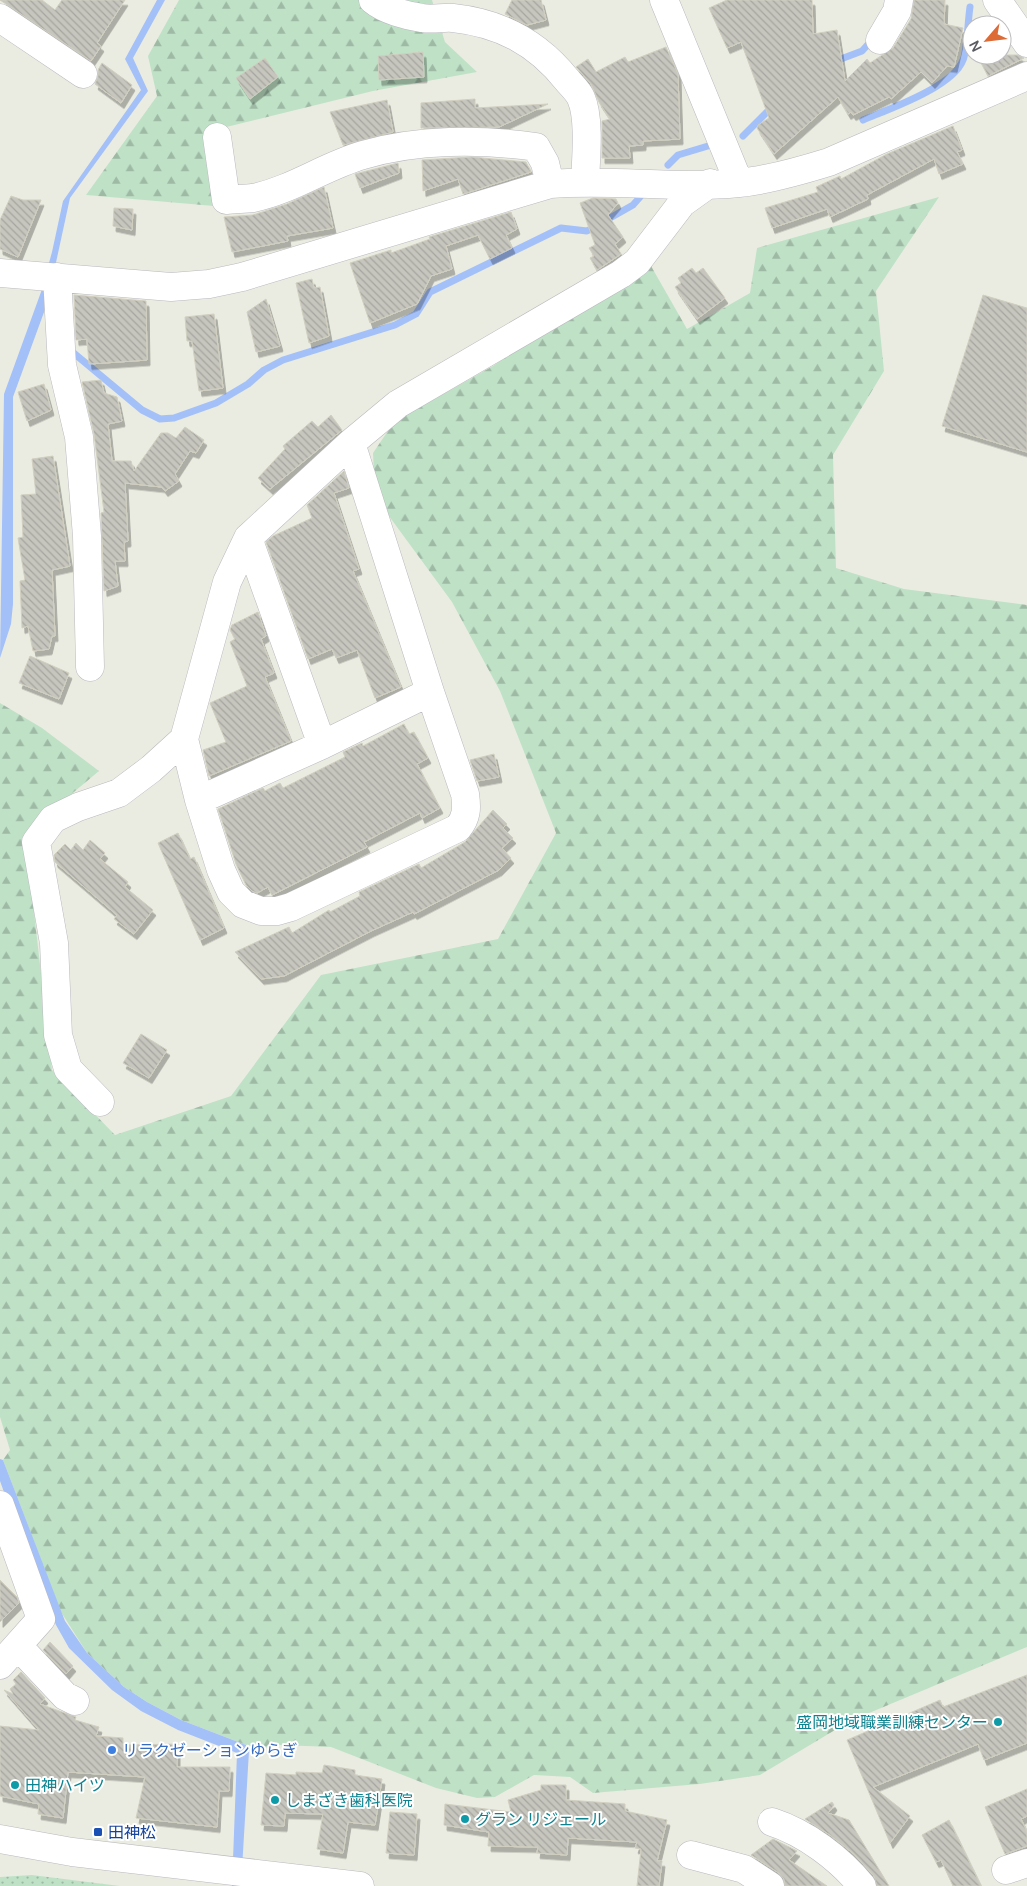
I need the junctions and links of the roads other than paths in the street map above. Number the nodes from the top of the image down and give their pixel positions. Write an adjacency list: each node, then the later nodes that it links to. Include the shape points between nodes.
1 (373, 0): 11 (street, via 380,6 423,18 482,22 509,31 540,52 581,98 587,149)
2 (664, 0): 12 (street)
3 (899, 0): 6 (street, via 897,11)
4 (997, 0): 7 (street)
5 (0, 18): 8 (street)
6 (880, 40)
7 (1027, 43)
8 (83, 74)
9 (1027, 76): 12 (street, via 829,162)
10 (217, 137): 13 (street, via 226,200 253,198 362,155 398,146 508,143 536,147 545,163)
11 (585, 181): 13 (street); 14 (street)
12 (739, 182): 14 (street)
13 (550, 184): 16 (street, via 242,277 209,284 171,287)
14 (710, 184): 17 (street, via 682,203 637,262 621,274 398,404)
15 (0, 273): 16 (street)
16 (57, 277): 19 (street, via 62,365 79,437 88,536)
17 (351, 443): 18 (street); 20 (street)
18 (248, 538): 21 (street, via 227,582); 22 (street)
19 (90, 667)
20 (430, 692): 22 (street); 23 (street, via 466,794 464,820 458,828 291,907 260,911 243,904 231,892)
21 (184, 739): 23 (street); 24 (street, via 119,793 53,819 36,842 54,943 58,1035 68,1069)
22 (322, 745): 23 (street)
23 (199, 800)
24 (100, 1102)
25 (0, 1505): 26 (street, via 41,1619)
26 (9, 1656): 27 (street)
27 (75, 1701)
28 (772, 1822): 33 (street, via 824,1851)
29 (0, 1839): 31 (street, via 72,1852)
30 (691, 1854): 32 (street, via 744,1869)
31 (360, 1886)
32 (770, 1886)
33 (862, 1886)

